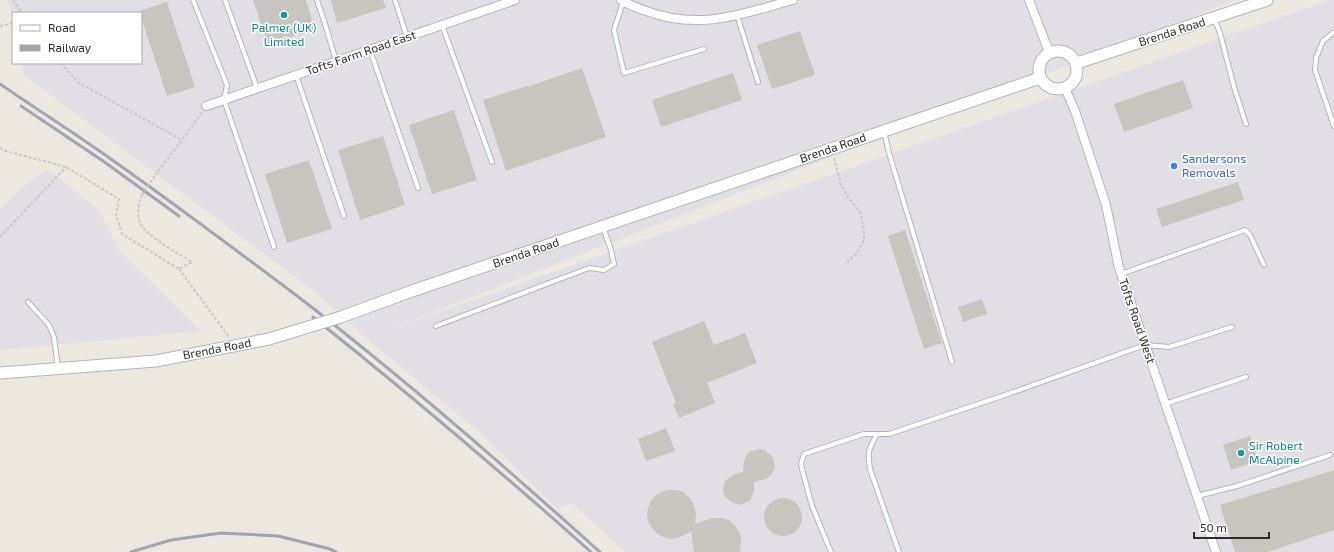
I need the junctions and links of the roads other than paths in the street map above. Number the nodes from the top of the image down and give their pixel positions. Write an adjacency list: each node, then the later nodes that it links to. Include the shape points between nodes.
1 (193, 0): 25 (lane, via 227,85)
2 (225, 0): 24 (lane)
3 (317, 0): 18 (lane)
4 (395, 0): 14 (lane)
5 (515, 0): 12 (street, Tofts Farm Road East)
6 (793, 0): 10 (street)
7 (1029, 0): 17 (street)
8 (1267, 0): 11 (main road, Brenda Road)
9 (622, 1): 10 (street, via 679,20 701,21); 15 (lane, via 614,30 624,73)
10 (737, 15): 22 (lane)
11 (1214, 18): 19 (main road, Brenda Road); 27 (lane)
12 (442, 25): 14 (street, Tofts Farm Road East); 30 (lane)
13 (1334, 32): 28 (lane, via 1323,41 1316,58 1315,70)
14 (408, 37): 16 (street, Tofts Farm Road East)
15 (704, 49)
16 (370, 50): 18 (street, Tofts Farm Road East); 31 (lane)
17 (1049, 52): 19 (main road, via 1064,51 1072,55); 21 (main road, via 1042,57 1038,68)
18 (336, 61): 20 (street, Tofts Farm Road East)
19 (1077, 63): 23 (main road, via 1078,72 1073,82)
20 (296, 75): 24 (street, Tofts Farm Road East); 32 (lane)
21 (1040, 78): 23 (main road, via 1046,87 1055,90); 29 (main road, Brenda Road)
22 (758, 82)
23 (1065, 88): 36 (street, Tofts Road West, via 1075,110 1106,206)
24 (257, 89): 25 (street, Tofts Farm Road East)
25 (224, 100): 26 (street, Tofts Farm Road East); 34 (lane)
26 (206, 106)
27 (1246, 124)
28 (1334, 126)
29 (884, 131): 33 (main road, Brenda Road); 41 (lane)
30 (492, 162)
31 (418, 188)
32 (344, 216)
33 (603, 226): 38 (lane, via 614,264 604,270 589,268); 42 (main road, Brenda Road, bridge, via 341,317 269,339 156,361)
34 (274, 246)
35 (1264, 265): 36 (lane, via 1250,235 1245,230)
36 (1121, 274): 40 (street, Tofts Road West)
37 (28, 302): 42 (lane, via 49,326 54,338)
38 (436, 326)
39 (1232, 327): 40 (lane, via 1169,347)
40 (1145, 345): 45 (street, Tofts Road West); 46 (lane, via 1011,394 890,434)
41 (952, 362)
42 (58, 368): 43 (main road, Brenda Road)
43 (0, 373)
44 (1246, 377): 45 (lane)
45 (1166, 404): 48 (street, Tofts Road West)
46 (876, 434): 49 (lane, via 864,434 837,442 804,454 802,458 802,469 812,506); 50 (lane, via 869,449 870,468)
47 (1330, 455): 48 (lane, via 1237,486)
48 (1197, 496): 51 (street, Tofts Road West)
49 (831, 552)
50 (899, 552)
51 (1216, 552)

